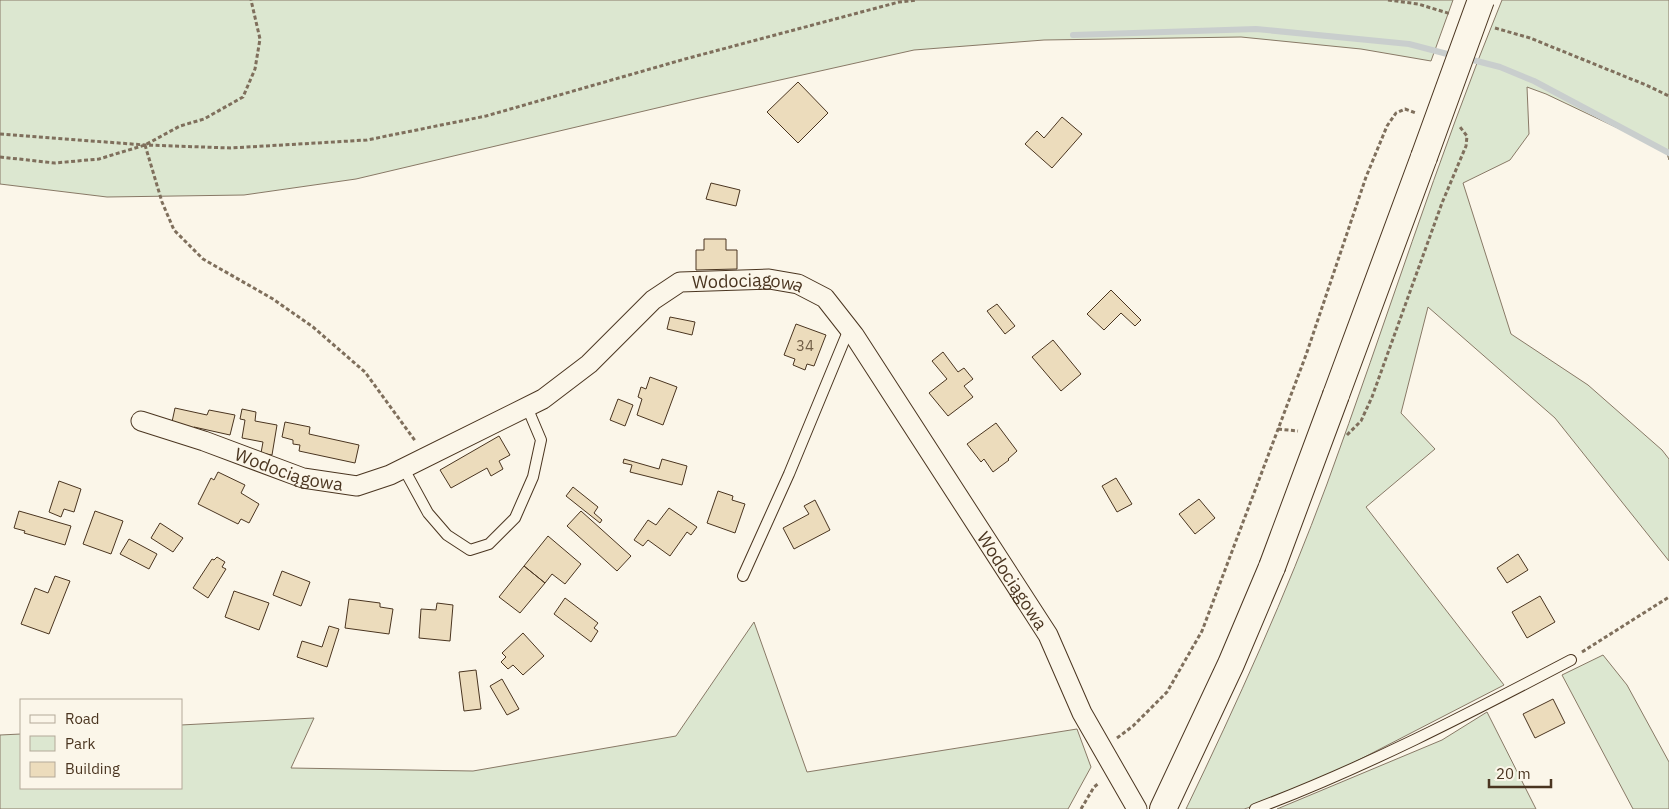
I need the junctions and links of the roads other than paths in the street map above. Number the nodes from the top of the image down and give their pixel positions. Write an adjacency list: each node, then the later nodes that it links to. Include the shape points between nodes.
1 (1481, 0): 9 (main road, bridge, via 1272,567)
2 (849, 329): 3 (street, Wodociągowa, via 824,298 798,284 769,279 680,282 653,300 589,364 543,399); 6 (lane); 8 (street, Wodociągowa, via 1048,635 1082,714)
3 (527, 406): 5 (street, Wodociągowa); 5 (lane, via 541,440 533,477 515,518 489,544 470,550 447,535 428,512)
4 (141, 420): 5 (street, Wodociągowa, via 303,478 357,486)
5 (404, 469)
6 (743, 576)
7 (1571, 660): 10 (lane, via 1449,723)
8 (1137, 809)
9 (1163, 809)
10 (1255, 809)

